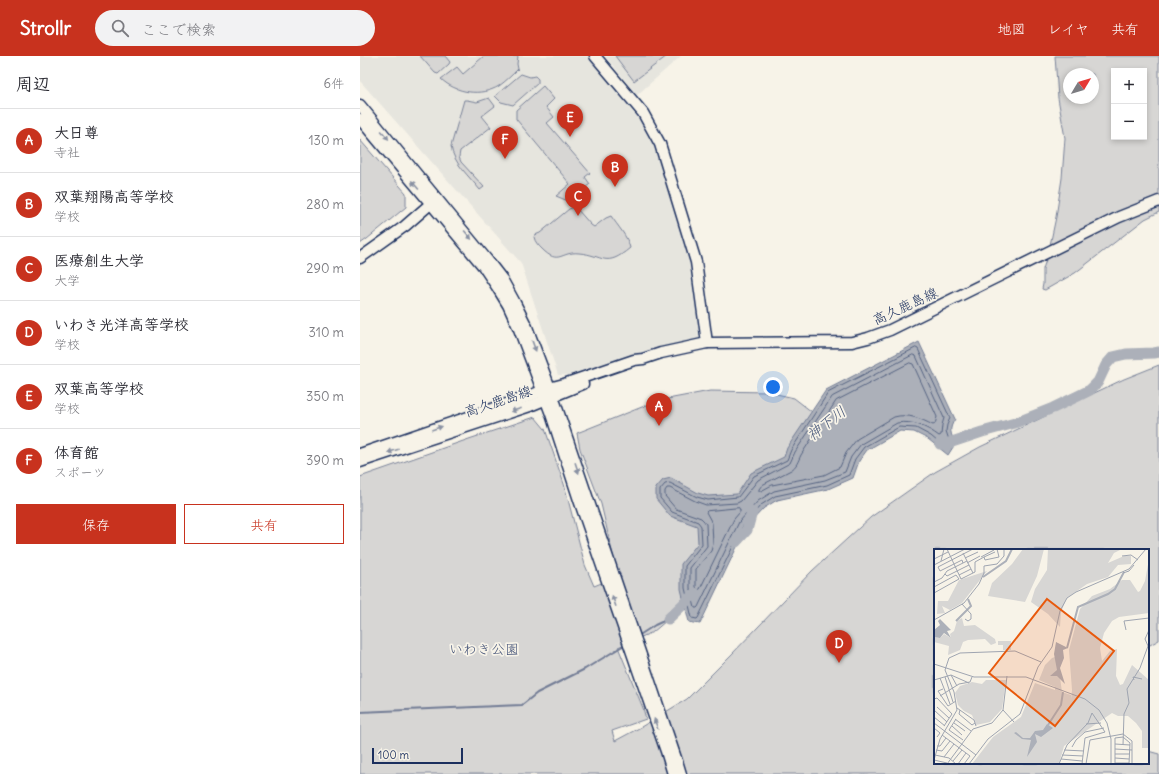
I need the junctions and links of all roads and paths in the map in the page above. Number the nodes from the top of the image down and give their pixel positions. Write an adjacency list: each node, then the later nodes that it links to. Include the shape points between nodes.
1 (595, 56): 7 (street, via 643,114 660,144 696,262)
2 (360, 105): 4 (street, one-way to 4)
3 (360, 119): 4 (street, one-way to 3)
4 (434, 201): 6 (street, via 405,226); 8 (street, via 488,260 514,300 527,327)
5 (1159, 201): 7 (street, 高久鹿島線, via 1119,217 890,330 868,338 852,342)
6 (360, 258)
7 (707, 343): 8 (street, 高久鹿島線, via 634,360 564,384)
8 (547, 394): 9 (street, 高久鹿島線, one-way to 8, via 527,397); 10 (street, 高久鹿島線, one-way to 10, via 530,406); 11 (street, one-way to 8, via 579,500); 12 (street, one-way to 12, via 619,588)
9 (360, 454)
10 (360, 462)
11 (673, 774)
12 (681, 774)

